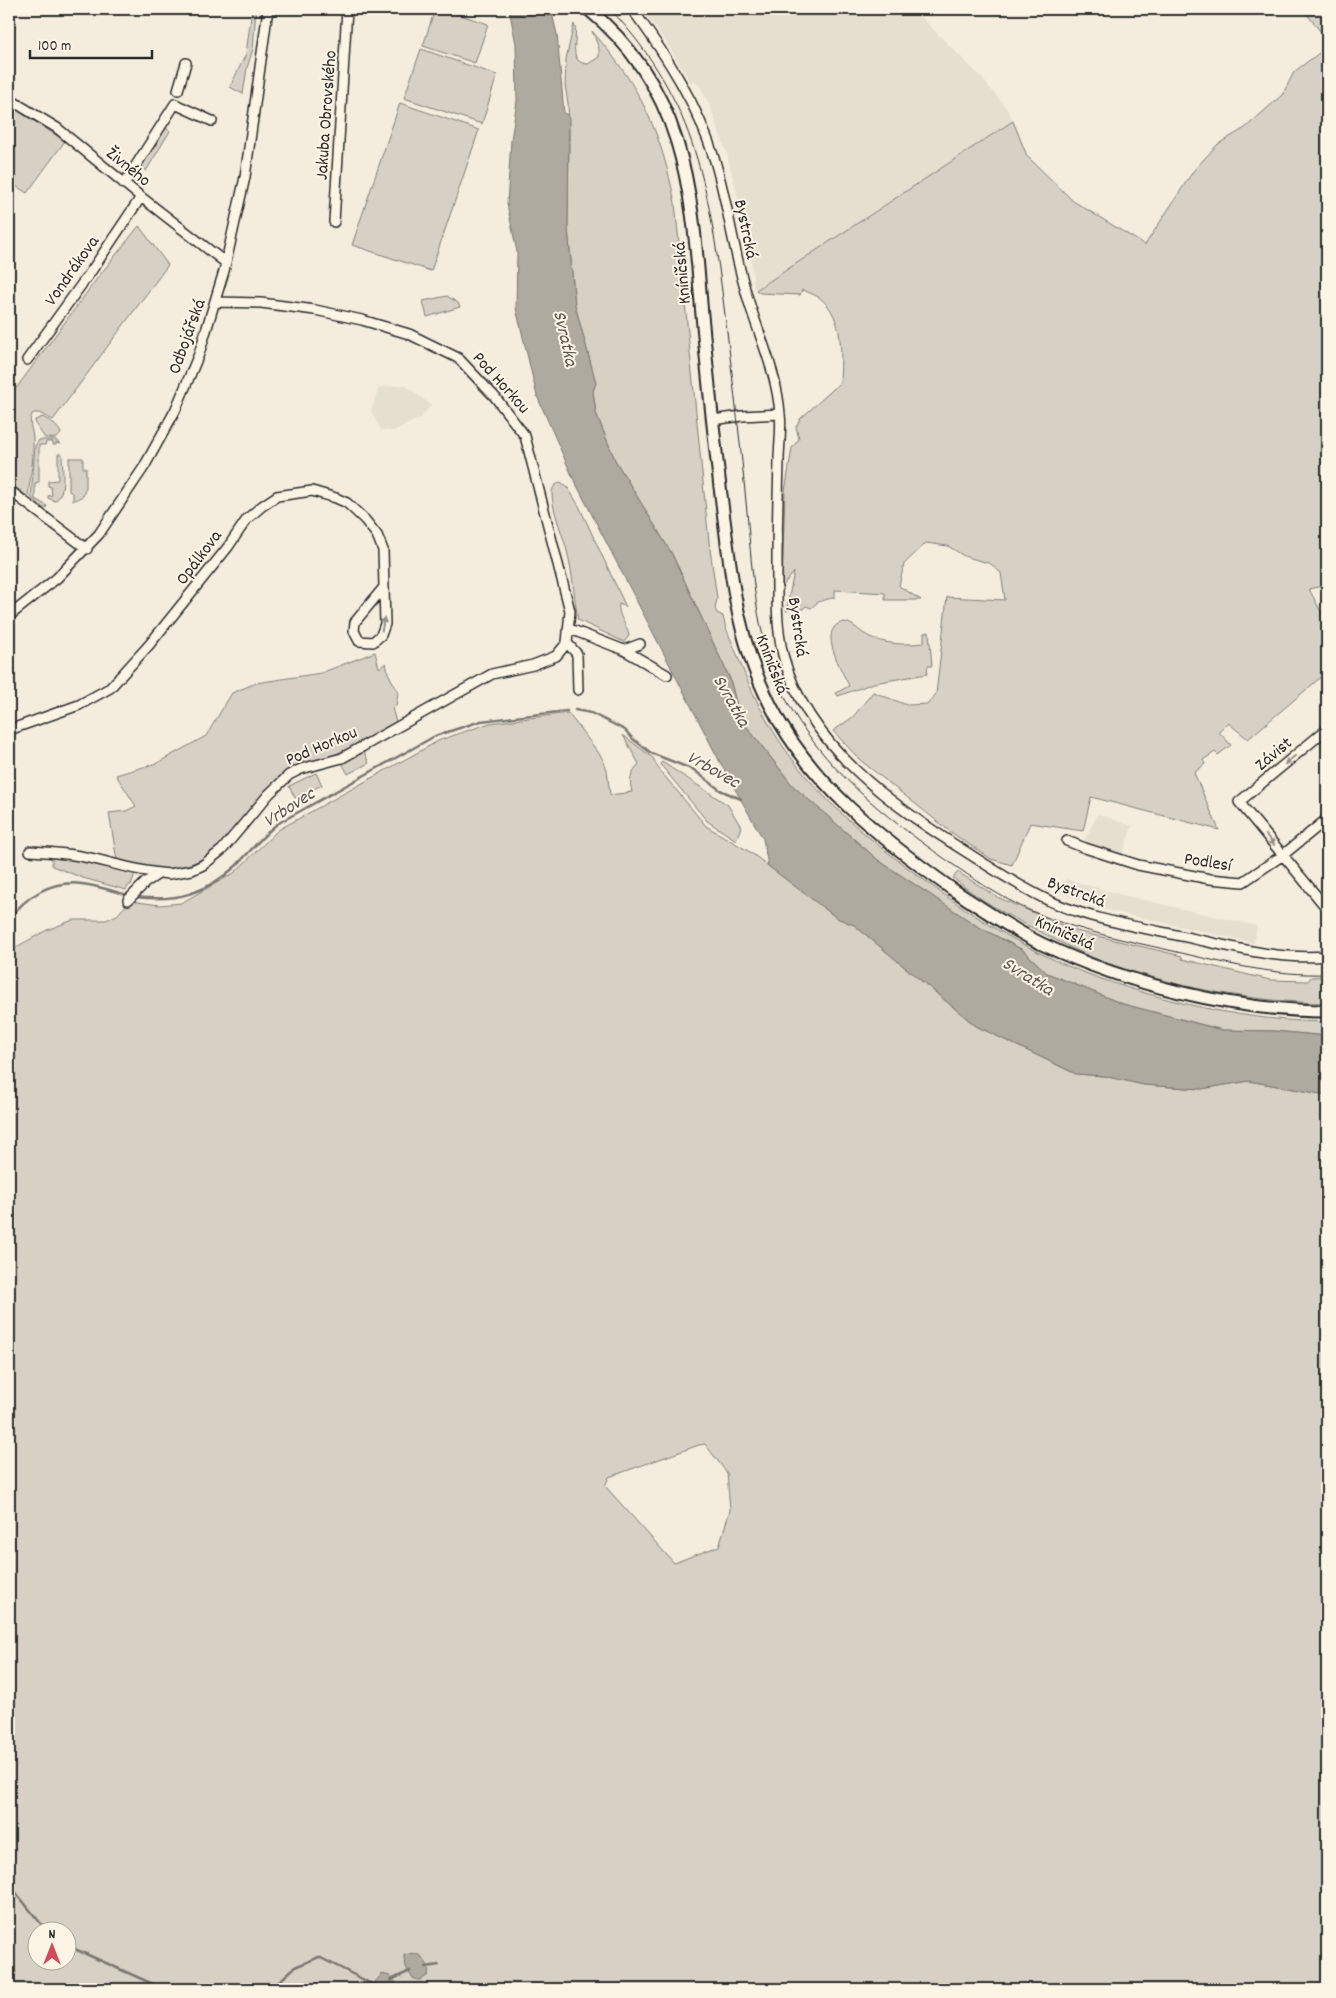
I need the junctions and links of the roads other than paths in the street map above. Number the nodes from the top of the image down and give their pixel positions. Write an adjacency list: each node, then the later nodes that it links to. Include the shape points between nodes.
1 (268, 9): 12 (street, Odbojářská, via 245,177)
2 (348, 9): 11 (street, Jakuba Obrovského)
3 (588, 9): 16 (main road, Kníničská, via 611,30 644,71 665,109 680,151 694,225)
4 (632, 9): 15 (street, Bystrcká, via 672,65 709,145 740,272 772,367)
5 (186, 63): 6 (street)
6 (178, 90)
7 (9, 99): 9 (street, Živného, via 57,128)
8 (212, 121): 9 (street, via 175,104)
9 (124, 184): 10 (street, Živného)
10 (141, 197): 12 (street, Živného); 14 (street, Vondrákova)
11 (334, 222)
12 (226, 263): 13 (street, Odbojářská)
13 (216, 302): 18 (street, Odbojářská, via 175,411 133,484); 21 (street, Pod Horkou, via 261,303 362,320 408,334 458,358 526,436 570,611)
14 (27, 360)
15 (780, 414): 16 (street); 36 (street, Bystrcká, via 777,615 784,657 812,718 863,778 942,837 1054,903 1094,916 1252,952 1286,957)
16 (712, 420): 37 (main road, Kníničská, via 729,571 740,625 772,710 824,783 927,871 982,910 1041,943 1106,969 1174,990 1241,1004)
17 (9, 490): 18 (street)
18 (87, 549): 20 (street, Odbojářská)
19 (384, 588): 19 (street, Opálkova, one-way to 19, via 355,622 354,631 359,641 372,642 380,635 385,624); 28 (street, Opálkova, via 383,550 377,535 347,503 312,491 277,496 247,519 166,625 110,688 79,705)
20 (9, 616)
21 (570, 629): 22 (street, Pod Horkou); 24 (street)
22 (567, 642): 26 (street, via 577,654); 33 (street, Pod Horkou, via 556,656 492,674 342,758 289,775 222,850 203,865 192,870)
23 (640, 644): 24 (street)
24 (624, 650): 25 (street)
25 (668, 675)
26 (578, 690)
27 (1327, 729): 32 (street, Závist, one-way to 32, via 1239,802)
28 (9, 730)
29 (1327, 819): 32 (street, Podlesí)
30 (1067, 841): 32 (street, Podlesí, via 1138,865 1233,882 1254,877)
31 (30, 851): 33 (street, Pod Horkou, via 81,856 134,870)
32 (1283, 855): 35 (street)
33 (160, 873): 34 (street)
34 (128, 900)
35 (1326, 905)
36 (1327, 956)
37 (1327, 1011)

